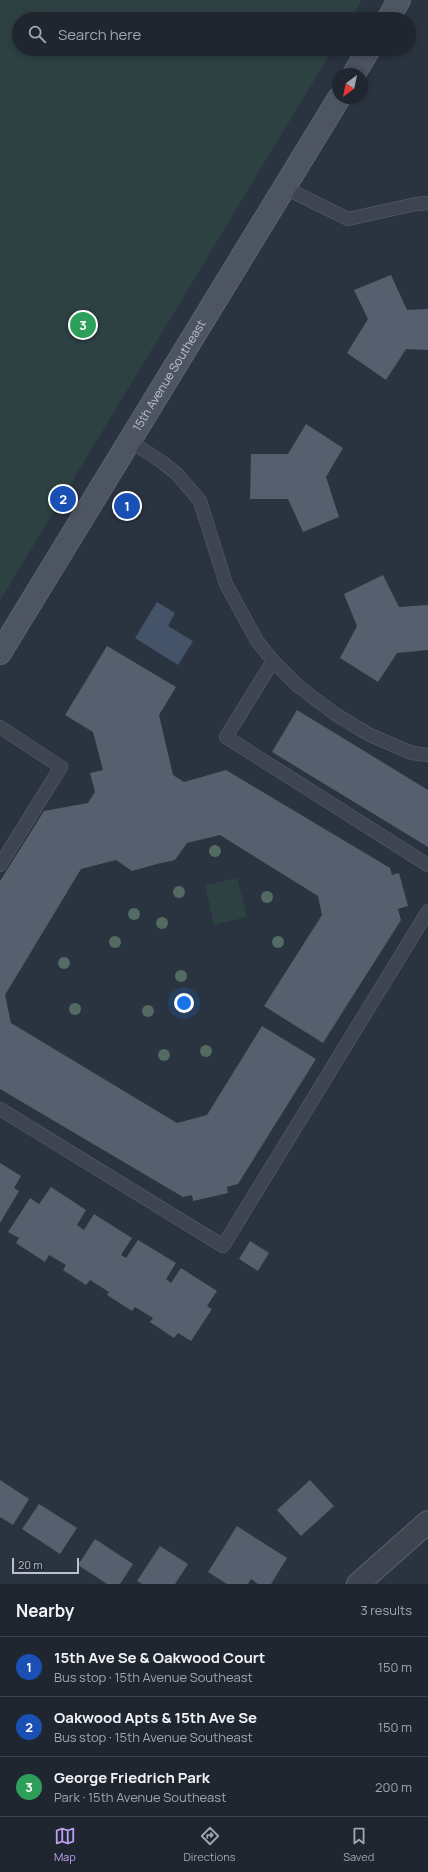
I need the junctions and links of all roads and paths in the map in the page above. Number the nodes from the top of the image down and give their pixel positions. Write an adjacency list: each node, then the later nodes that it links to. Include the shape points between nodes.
1 (399, 0): 2 (street)
2 (392, 12)
3 (365, 56): 4 (street)
4 (358, 68)
5 (335, 104): 6 (street, 15th Avenue Southeast)
6 (284, 188): 7 (lane, via 348,219); 8 (street, 15th Avenue Southeast)
7 (428, 203)
8 (130, 442): 9 (street, 15th Avenue Southeast); 10 (lane, via 177,474 200,501 226,584 257,641)
9 (0, 653)
10 (273, 661): 12 (lane, via 298,686 335,714 377,738 412,753); 14 (lane, via 226,737)
11 (0, 727): 13 (lane, via 60,767)
12 (428, 755)
13 (0, 865)
14 (428, 865)
15 (428, 911): 16 (lane, via 223,1246)
16 (0, 1109)
17 (428, 1522): 18 (street)
18 (358, 1584)

